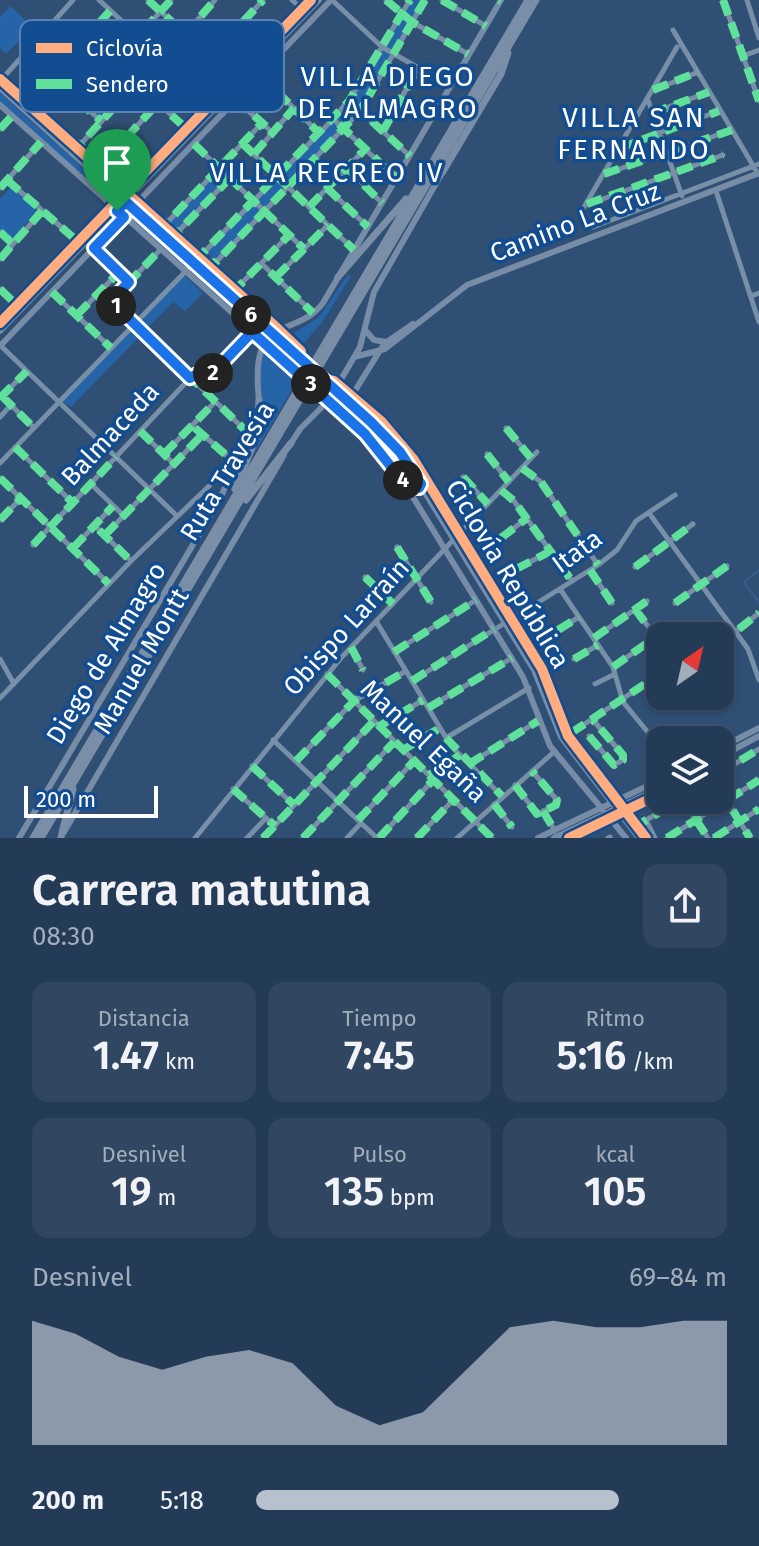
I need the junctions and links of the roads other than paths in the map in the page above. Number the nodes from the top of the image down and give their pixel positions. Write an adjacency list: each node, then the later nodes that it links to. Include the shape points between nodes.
1 (73, 0): 23 (street)
2 (99, 0): 19 (street)
3 (148, 0): 20 (street)
4 (171, 0): 20 (street)
5 (215, 0): 28 (street)
6 (263, 0): 29 (street)
7 (292, 0): 21 (street)
8 (319, 0): 21 (main road)
9 (332, 0): 36 (street); 38 (main road)
10 (386, 0): 22 (street)
11 (410, 0): 22 (street)
12 (425, 0): 30 (street)
13 (442, 0): 31 (street)
14 (500, 0): 31 (main road, Diego de Almagro)
15 (528, 0): 94 (highway, Ruta Travesía)
16 (536, 0): 35 (highway, Ruta Travesía)
17 (723, 0): 42 (street)
18 (747, 0): 34 (street)
19 (110, 11): 24 (street); 25 (street)
20 (161, 11): 26 (street); 27 (street)
21 (306, 13): 33 (main road)
22 (401, 14): 30 (street); 36 (street)
23 (55, 20)
24 (102, 20)
25 (120, 20)
26 (153, 20)
27 (171, 20)
28 (196, 20)
29 (245, 20)
30 (412, 22): 40 (street); 41 (street)
31 (486, 26): 41 (main road, Diego de Almagro)
32 (673, 30): 45 (street)
33 (284, 36)
34 (759, 38)
35 (513, 39): 99 (highway, via 501,74); 102 (highway, Ruta Travesía)
36 (382, 47): 40 (street); 53 (street)
37 (677, 47): 49 (street)
38 (284, 50)
39 (759, 50): 42 (street)
40 (393, 54): 44 (street); 58 (street)
41 (468, 54): 47 (main road, Diego de Almagro)
42 (743, 56): 54 (street)
43 (20, 59): 46 (street)
44 (418, 68): 47 (street); 77 (street)
45 (698, 72): 49 (street); 50 (street)
46 (0, 81)
47 (450, 86): 93 (main road, Diego de Almagro)
48 (0, 88): 56 (main road)
49 (653, 90): 52 (street)
50 (709, 92): 59 (street); 68 (street)
51 (284, 98): 57 (street)
52 (648, 99): 68 (street); 86 (street)
53 (349, 101): 58 (street); 71 (street)
54 (759, 101)
55 (0, 105): 70 (main road)
56 (20, 106)
57 (294, 108): 79 (street); 80 (street)
58 (360, 111): 74 (street); 77 (street)
59 (719, 111): 76 (street); 81 (street)
60 (27, 112): 84 (main road)
61 (91, 112): 72 (street)
62 (109, 112): 72 (street)
63 (150, 112): 98 (street)
64 (168, 112): 78 (street)
65 (212, 112): 78 (main road)
66 (221, 112): 69 (street)
67 (250, 112): 73 (street)
68 (652, 113): 81 (street)
69 (223, 114): 85 (main road)
70 (12, 116): 75 (street); 82 (main road)
71 (333, 119): 74 (street); 80 (street)
72 (101, 121): 90 (street)
73 (262, 123): 79 (street); 83 (street)
74 (344, 128): 87 (street); 107 (street)
75 (0, 129)
76 (732, 130): 89 (street); 97 (street)
77 (383, 131): 93 (street)
78 (191, 133): 113 (main road)
79 (273, 133): 91 (street)
80 (319, 133): 103 (street)
81 (660, 134): 86 (street); 89 (street)
82 (41, 142): 88 (main road); 106 (street)
83 (242, 143): 91 (street); 95 (street)
84 (62, 144): 88 (main road); 90 (main road)
85 (194, 144): 95 (street); 117 (main road)
86 (620, 148): 100 (street)
87 (365, 149): 96 (street); 105 (street)
88 (53, 153): 119 (main road)
89 (667, 153): 100 (street); 101 (street)
90 (72, 154): 98 (main road)
91 (254, 154): 103 (street)
92 (723, 155): 101 (street)
93 (410, 156): 105 (main road, Diego de Almagro)
94 (433, 161): 144 (highway); 220 (highway, Ruta Travesía)
95 (219, 167): 104 (street); 126 (street)
96 (347, 168): 109 (street); 114 (street)
97 (757, 169): 110 (main road, Camino La Cruz); 111 (street)
98 (94, 173): 113 (main road)
99 (442, 173): 102 (highway); 159 (main road, Manuel Montt, via 374,292)
100 (604, 174): 115 (street)
101 (674, 174): 111 (street); 115 (street)
102 (433, 175): 220 (highway, Ruta Travesía)
103 (277, 176): 107 (street); 112 (street)
104 (230, 178): 112 (street); 130 (street)
105 (396, 178): 114 (main road, Diego de Almagro)
106 (7, 180): 108 (street); 118 (street)
107 (287, 186): 116 (street); 120 (street)
108 (0, 188)
109 (327, 188): 116 (street); 124 (street)
110 (716, 191): 111 (main road, Camino La Cruz); 151 (street)
111 (683, 199): 125 (street); 158 (main road, Camino La Cruz, via 473,283)
112 (253, 200): 120 (street); 137 (street)
113 (126, 202): 117 (main road); 119 (main road)
114 (382, 203): 124 (main road, Diego de Almagro)
115 (587, 204): 121 (street)
116 (309, 207): 123 (street)
117 (132, 208): 122 (main road); 126 (main road)
118 (42, 211): 131 (street); 132 (street)
119 (117, 211): 122 (main road); 132 (main road)
120 (264, 211): 129 (street); 137 (street, via 216,262)
121 (580, 214)
122 (124, 217): 128 (main road); 133 (main road)
123 (328, 225): 134 (street); 136 (street)
124 (368, 227): 136 (main road, Diego de Almagro)
125 (593, 227)
126 (155, 229): 128 (main road); 130 (main road)
127 (0, 232): 131 (street)
128 (144, 235): 135 (main road)
129 (289, 235): 134 (street); 140 (street)
130 (169, 241): 139 (main road)
131 (13, 244): 138 (street)
132 (83, 246): 153 (main road)
133 (94, 248): 141 (street); 148 (main road)
134 (304, 249): 143 (street)
135 (160, 250): 142 (main road); 145 (street)
136 (354, 250): 144 (main road, Diego de Almagro)
137 (201, 255): 139 (street)
138 (0, 259)
139 (193, 263): 142 (street); 150 (main road)
140 (262, 264): 143 (street); 150 (street)
141 (119, 272): 145 (street); 147 (street)
142 (185, 272): 157 (street); 161 (main road)
143 (276, 277): 154 (street)
144 (338, 277): 154 (main road, Diego de Almagro)
145 (129, 282): 152 (street)
146 (0, 289): 153 (street)
147 (101, 291): 152 (street); 155 (street)
148 (52, 292): 155 (street); 165 (main road)
149 (759, 293): 151 (street)
150 (229, 296): 162 (main road)
151 (751, 296): 156 (street)
152 (111, 301): 157 (street)
153 (21, 309): 160 (main road)
154 (313, 313): 162 (main road, Diego de Almagro)
155 (77, 315): 166 (street)
156 (759, 322)
157 (134, 324): 166 (street); 170 (street)
158 (413, 324): 163 (main road, Camino La Cruz); 167 (main road, Camino La Cruz)
159 (365, 329): 163 (main road, via 372,339); 168 (main road, Manuel Montt)
160 (0, 331)
161 (252, 332): 164 (main road); 171 (street)
162 (272, 335): 164 (main road, Diego de Almagro); 172 (main road, bridge)
163 (386, 342): 167 (main road, Camino La Cruz)
164 (265, 344): 175 (main road, Diego de Almagro, via 257,367); 176 (main road, bridge)
165 (0, 345): 169 (street)
166 (111, 348): 177 (street)
167 (380, 352): 168 (main road); 179 (main road, Camino La Cruz)
168 (354, 357): 172 (main road, Manuel Montt)
169 (27, 371): 174 (street); 177 (street)
170 (190, 378): 171 (street, Balmaceda, via 197,374); 173 (street); 185 (street, Balmaceda)
171 (206, 380): 173 (street)
172 (334, 390): 176 (main road, Manuel Montt); 179 (main road)
173 (204, 392): 178 (street)
174 (1, 397): 180 (street)
175 (259, 400): 186 (main road, Diego de Almagro); 220 (highway, via 255,444)
176 (329, 400): 188 (main road, Manuel Montt); 204 (main road, via 374,443)
177 (59, 402): 183 (street); 193 (street)
178 (215, 402): 182 (street); 186 (street)
179 (348, 402): 203 (main road, via 393,445)
180 (11, 405): 181 (street); 183 (street)
181 (0, 417)
182 (192, 425): 187 (street); 191 (street)
183 (34, 428): 189 (street)
184 (506, 428): 194 (street)
185 (140, 431): 191 (street); 193 (street, Balmaceda)
186 (247, 432): 195 (main road, Diego de Almagro)
187 (202, 435): 195 (street); 197 (street)
188 (291, 443): 220 (highway); 335 (main road, Manuel Montt)
189 (15, 447): 196 (street); 209 (street)
190 (537, 452): 194 (street, Obispo Larraín)
191 (164, 454): 197 (street)
192 (487, 454): 201 (street)
193 (116, 457): 202 (street, Balmaceda); 205 (street)
194 (531, 458): 198 (street, Obispo Larraín)
195 (234, 462): 214 (street); 336 (main road, Diego de Almagro, via 220,499)
196 (0, 463)
197 (174, 464): 205 (street)
198 (522, 468): 201 (street, Obispo Larraín); 231 (street, via 541,482)
199 (463, 477): 210 (street)
200 (0, 478): 208 (street)
201 (509, 482): 206 (street, Obispo Larraín)
202 (91, 484): 209 (street, Balmaceda); 211 (street)
203 (421, 484): 204 (main road, via 416,490); 222 (main road)
204 (408, 488): 228 (main road)
205 (149, 489): 213 (street); 214 (street)
206 (501, 490): 210 (street, Obispo Larraín); 215 (street)
207 (675, 495): 212 (street, Itata)
208 (21, 498): 216 (street); 219 (street)
209 (73, 503): 219 (street, Balmaceda)
210 (488, 504): 222 (street, Obispo Larraín)
211 (113, 506): 213 (street); 218 (street)
212 (649, 513): 224 (street); 231 (street, Itata)
213 (124, 516): 221 (street)
214 (177, 516): 230 (street)
215 (527, 518): 223 (street); 229 (street)
216 (0, 520)
217 (693, 524): 224 (street)
218 (95, 526): 221 (street); 227 (street)
219 (50, 527): 225 (street, Balmaceda); 227 (street)
220 (221, 527): 302 (highway, Ruta Travesía); 337 (highway, Ruta Travesía)
221 (105, 535): 230 (street)
222 (454, 538): 228 (street, Obispo Larraín); 252 (main road)
223 (501, 538)
224 (671, 541): 233 (street); 240 (street)
225 (33, 545)
226 (397, 547): 237 (street)
227 (73, 548): 239 (street)
228 (444, 548): 237 (street, Obispo Larraín); 242 (main road)
229 (551, 551): 234 (street); 238 (street)
230 (131, 561): 239 (street)
231 (598, 565): 235 (street, Itata)
232 (727, 566): 240 (street)
233 (635, 567)
234 (516, 569)
235 (590, 570): 238 (street, Itata); 245 (street)
236 (365, 577): 247 (street)
237 (416, 580): 244 (street); 247 (street, Obispo Larraín)
238 (572, 581): 241 (street, Itata)
239 (109, 584): 270 (street)
240 (702, 584): 246 (street); 256 (street)
241 (560, 589): 250 (street); 252 (street, Itata)
242 (476, 600): 254 (main road); 260 (street)
243 (647, 601): 248 (street)
244 (431, 602)
245 (612, 603)
246 (675, 603)
247 (393, 604): 251 (street, Obispo Larraín)
248 (635, 609): 253 (street); 257 (street)
249 (759, 613): 256 (street)
250 (579, 617): 255 (street); 257 (street)
251 (376, 621): 259 (street, Obispo Larraín); 260 (street)
252 (505, 622): 254 (street, Itata); 316 (main road, via 537,676 557,731)
253 (646, 624)
254 (494, 629): 261 (main road); 269 (street, Itata)
255 (558, 630)
256 (736, 632): 268 (street)
257 (596, 642): 263 (street); 265 (street)
258 (646, 645): 265 (street)
259 (351, 647): 264 (street); 267 (street, Obispo Larraín)
260 (394, 652): 266 (street)
261 (512, 658): 273 (main road); 278 (street)
262 (0, 659): 270 (street)
263 (574, 659)
264 (363, 670)
265 (614, 670): 271 (street); 277 (street)
266 (406, 671): 269 (street); 276 (street)
267 (327, 674): 276 (street, Manuel Egaña); 288 (street, Obispo Larraín)
268 (759, 680)
269 (412, 681): 275 (street)
270 (14, 684): 274 (street)
271 (595, 684)
272 (646, 684): 277 (street)
273 (529, 688): 280 (main road); 287 (street)
274 (0, 698)
275 (423, 700): 278 (street); 281 (street)
276 (354, 701): 281 (street, Manuel Egaña); 296 (street)
277 (623, 702): 279 (street); 283 (street)
278 (428, 708): 282 (street)
279 (593, 720): 284 (street); 286 (street, via 623,760 614,765)
280 (538, 721): 294 (main road); 298 (street)
281 (375, 724): 289 (street, Manuel Egaña); 305 (street)
282 (440, 728): 287 (street); 293 (street)
283 (646, 730)
284 (571, 733)
285 (758, 734): 290 (main road); 291 (main road)
286 (589, 736)
287 (446, 738): 295 (street)
288 (273, 740): 296 (street); 300 (street, Obispo Larraín)
289 (394, 742): 293 (street, Manuel Egaña); 313 (street)
290 (734, 743)
291 (734, 749)
292 (759, 749): 299 (street)
293 (403, 750): 297 (street, Manuel Egaña)
294 (555, 751): 301 (street); 318 (main road)
295 (460, 755): 298 (street); 303 (street)
296 (296, 761): 305 (street)
297 (414, 761): 303 (street, Manuel Egaña); 328 (street)
298 (469, 764): 311 (street)
299 (734, 764)
300 (252, 766): 308 (street, Obispo Larraín); 315 (street)
301 (532, 771): 306 (street); 319 (street, via 559,803)
302 (78, 775): 335 (highway); 338 (highway, Ruta Travesía)
303 (432, 777): 312 (street, Manuel Egaña); 344 (street)
304 (759, 780): 310 (street)
305 (317, 781): 313 (street); 315 (street)
306 (515, 785): 311 (street); 319 (street)
307 (646, 788): 316 (main road)
308 (233, 789): 324 (street); 339 (street, Obispo Larraín)
309 (646, 794): 316 (main road)
310 (734, 795)
311 (502, 796): 314 (street)
312 (454, 799): 325 (street, Manuel Egaña); 345 (street)
313 (338, 801): 328 (street); 342 (street)
314 (494, 804): 325 (street); 331 (street)
315 (294, 805): 330 (street)
316 (616, 806): 318 (main road); 332 (main road)
317 (759, 809): 327 (street)
318 (604, 811): 334 (main road); 349 (main road)
319 (540, 812): 334 (street)
320 (734, 812): 327 (street)
321 (660, 814): 329 (street)
322 (692, 814): 326 (street)
323 (705, 814): 326 (street)
324 (266, 818): 330 (street); 333 (street)
325 (476, 819): 346 (street); 347 (street, Manuel Egaña)
326 (696, 820): 352 (street); 353 (street)
327 (740, 821): 354 (street); 355 (street)
328 (360, 822): 343 (street); 344 (street)
329 (647, 822): 332 (street); 351 (street)
330 (275, 826): 341 (street)
331 (512, 827)
332 (633, 828): 350 (main road)
333 (252, 832): 340 (street); 341 (street)
334 (555, 834): 348 (main road)
335 (61, 837)
336 (19, 838)
337 (32, 838)
338 (41, 838)
339 (195, 838)
340 (247, 838)
341 (261, 838)
342 (303, 838)
343 (347, 838)
344 (378, 838)
345 (417, 838)
346 (457, 838)
347 (492, 838)
348 (538, 838)
349 (626, 838)
350 (639, 838)
351 (655, 838)
352 (667, 838)
353 (708, 838)
354 (714, 838)
355 (750, 838)

